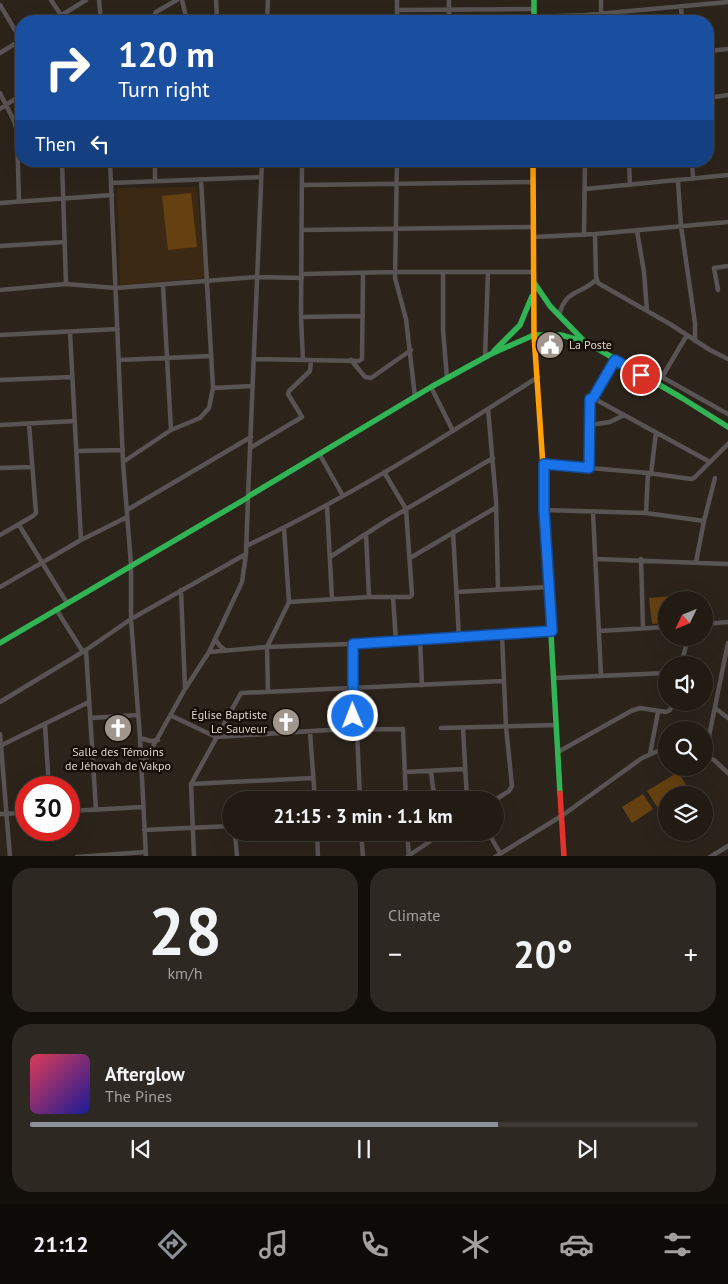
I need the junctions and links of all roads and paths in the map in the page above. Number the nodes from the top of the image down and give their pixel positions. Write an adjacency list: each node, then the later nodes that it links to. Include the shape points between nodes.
1 (51, 0): 21 (street)
2 (86, 0): 21 (street)
3 (99, 0): 22 (street)
4 (177, 0): 23 (street)
5 (182, 0): 24 (street)
6 (216, 0): 25 (street)
7 (268, 0): 26 (street)
8 (397, 0): 19 (street)
9 (449, 0): 17 (street)
10 (534, 0): 18 (street)
11 (601, 0): 20 (street)
12 (667, 0): 16 (street)
13 (726, 2): 15 (street)
14 (0, 5): 32 (street)
15 (681, 6): 16 (street); 31 (street)
16 (666, 7): 20 (street)
17 (449, 9): 18 (street); 19 (street); 28 (street)
18 (534, 9): 29 (street)
19 (397, 10): 27 (street)
20 (601, 14): 30 (street)
21 (61, 15)
22 (100, 15)
23 (154, 15)
24 (186, 15)
25 (217, 15)
26 (267, 15)
27 (397, 15)
28 (449, 15)
29 (534, 15)
30 (586, 15)
31 (682, 15)
32 (15, 30)
33 (15, 44): 36 (street)
34 (728, 49): 35 (street)
35 (714, 51)
36 (0, 53)
37 (0, 93): 41 (street)
38 (728, 95): 39 (street)
39 (714, 97)
40 (15, 99): 41 (street)
41 (7, 105): 42 (street); 43 (street)
42 (0, 109)
43 (15, 126)
44 (17, 167): 69 (street)
45 (62, 167): 68 (street)
46 (110, 167): 62 (street)
47 (155, 167): 59 (street)
48 (261, 167): 56 (street)
49 (302, 167): 64 (street)
50 (397, 167): 63 (street)
51 (533, 167): 61 (street)
52 (585, 167): 66 (street)
53 (630, 167): 65 (street)
54 (692, 167): 58 (street)
55 (728, 175): 58 (street)
56 (260, 176): 57 (street); 89 (street)
57 (201, 179): 59 (street); 91 (street)
58 (693, 179): 60 (street)
59 (155, 181): 62 (street)
60 (678, 181): 65 (street); 72 (street)
61 (533, 182): 63 (street); 73 (street)
62 (111, 183): 67 (street)
63 (397, 184): 64 (street); 74 (street)
64 (302, 185): 75 (street)
65 (630, 185): 66 (street)
66 (585, 189): 78 (street)
67 (112, 195): 68 (street); 95 (street)
68 (64, 198): 69 (street); 80 (street)
69 (18, 202): 70 (street)
70 (0, 203)
71 (728, 222): 72 (street)
72 (681, 226): 76 (street); 108 (street)
73 (533, 227): 74 (street); 79 (street)
74 (396, 228): 75 (street); 83 (street)
75 (302, 230): 88 (street)
76 (637, 231): 77 (street); 99 (street)
77 (595, 234): 78 (street); 90 (street)
78 (584, 235): 79 (street)
79 (534, 237): 86 (street)
80 (65, 242): 81 (street); 93 (street)
81 (0, 246)
82 (728, 266): 97 (street, via 714,268)
83 (395, 272): 84 (street); 87 (street); 110 (street)
84 (443, 272): 85 (street); 124 (street)
85 (488, 272): 86 (street); 113 (street)
86 (533, 272): 92 (street)
87 (363, 273): 88 (street); 100 (street)
88 (302, 276): 89 (street); 102 (street)
89 (257, 277): 91 (street); 115 (street)
90 (596, 280): 99 (street); 101 (street, via 566,299)
91 (206, 281): 94 (street); 112 (street)
92 (534, 282): 98 (street); 101 (street)
93 (66, 284): 95 (street); 96 (street)
94 (163, 285): 95 (street); 114 (street)
95 (116, 288): 103 (street)
96 (0, 290)
97 (718, 290)
98 (534, 292): 106 (street); 111 (street, via 520,325)
99 (647, 311): 107 (street)
100 (363, 316): 102 (street); 120 (street, via 363,357 359,361)
101 (559, 316): 109 (street)
102 (301, 317): 118 (street)
103 (118, 329): 104 (street); 117 (street)
104 (70, 332): 105 (street); 123 (street)
105 (0, 335)
106 (534, 335): 109 (street, via 561,335); 111 (street); 122 (street)
107 (687, 335): 108 (street); 132 (street, via 662,377)
108 (695, 341): 116 (street)
109 (586, 342): 121 (street)
110 (411, 350): 120 (street, via 371,378 365,377); 129 (street)
111 (491, 354): 113 (street)
112 (211, 356): 114 (street); 128 (street)
113 (485, 357): 124 (street)
114 (166, 358): 117 (street); 139 (street)
115 (254, 359): 118 (street); 126 (street)
116 (728, 359)
117 (120, 360): 145 (street)
118 (303, 360): 119 (street)
119 (311, 360): 120 (street); 144 (street, via 310,371 288,391 302,416)
120 (351, 360)
121 (615, 360): 130 (street); 138 (street)
122 (538, 377): 131 (street); 151 (street)
123 (72, 378): 125 (street); 134 (street)
124 (447, 379): 127 (street)
125 (0, 380)
126 (253, 386): 128 (street); 142 (street)
127 (431, 387): 129 (street); 140 (street)
128 (213, 388): 139 (street, via 212,402 206,414)
129 (415, 397): 147 (street)
130 (593, 398): 133 (street); 136 (street, via 589,402)
131 (488, 409): 140 (street); 148 (street)
132 (728, 414)
133 (624, 415): 136 (street, via 610,422); 141 (street)
134 (75, 422): 135 (street); 146 (street)
135 (29, 424): 137 (street); 152 (street)
136 (589, 424): 154 (street)
137 (0, 425)
138 (728, 428)
139 (171, 430): 149 (street)
140 (453, 431): 155 (street)
141 (656, 432): 150 (street); 156 (street)
142 (251, 437): 144 (street); 163 (street)
143 (728, 444): 150 (street)
144 (250, 448): 159 (street)
145 (123, 450): 146 (street); 149 (street)
146 (76, 451): 174 (street)
147 (320, 455): 158 (street); 159 (street)
148 (492, 458): 161 (street); 162 (street)
149 (123, 462): 163 (street)
150 (710, 462): 156 (street, via 691,479)
151 (544, 464): 154 (street); 164 (street)
152 (32, 467): 153 (street); 169 (street, via 36,513)
153 (0, 468)
154 (589, 468): 156 (street)
155 (384, 472): 158 (street); 162 (street)
156 (649, 474): 166 (street)
157 (714, 478): 168 (street)
158 (343, 496): 160 (street)
159 (248, 497): 175 (street); 184 (street)
160 (327, 506): 170 (street); 177 (street)
161 (495, 508): 171 (street); 188 (street)
162 (406, 509): 172 (street); 178 (street)
163 (127, 510): 167 (street)
164 (544, 510): 165 (street); 186 (street)
165 (594, 513): 166 (street); 179 (street)
166 (646, 513): 168 (street)
167 (127, 517): 174 (street); 184 (street)
168 (704, 521): 181 (street)
169 (19, 525): 173 (street); 182 (street)
170 (284, 528): 175 (street); 193 (street)
171 (453, 532): 178 (street); 189 (street)
172 (366, 534): 177 (street); 190 (street)
173 (0, 535)
174 (81, 540): 182 (street)
175 (246, 546): 176 (street)
176 (246, 554): 187 (street); 205 (street, via 242,582)
177 (330, 557): 192 (street)
178 (410, 558): 191 (street, via 412,595)
179 (596, 559): 180 (street); 202 (street)
180 (642, 559): 181 (street); 200 (street)
181 (696, 562): 183 (street)
182 (41, 563): 185 (street); 194 (street)
183 (728, 564)
184 (131, 565): 194 (street); 196 (street)
185 (0, 587)
186 (550, 587): 188 (street); 201 (street)
187 (182, 590): 196 (street); 222 (street)
188 (498, 590): 189 (street)
189 (456, 592): 204 (street)
190 (369, 597): 191 (street); 192 (street)
191 (393, 597): 207 (street)
192 (332, 599): 193 (street)
193 (289, 602): 211 (street)
194 (67, 603): 195 (street)
195 (56, 609): 208 (street); 213 (street)
196 (131, 619): 213 (street); 229 (street)
197 (728, 622): 198 (street)
198 (713, 623)
199 (658, 627): 200 (street)
200 (643, 628): 202 (street)
201 (552, 631): 203 (street); 218 (street)
202 (600, 631): 217 (street)
203 (502, 635): 204 (street); 219 (street)
204 (459, 638): 206 (street)
205 (215, 639): 212 (street); 214 (street)
206 (420, 640): 207 (street); 220 (street)
207 (396, 642): 210 (street)
208 (0, 643)
209 (728, 643): 215 (street)
210 (353, 644): 211 (street); 221 (street)
211 (267, 646): 212 (street); 223 (street)
212 (225, 650): 214 (street)
213 (84, 651): 224 (street); 225 (street)
214 (209, 652): 222 (street)
215 (727, 656): 226 (street)
216 (658, 673): 217 (street)
217 (601, 675): 218 (street)
218 (555, 678): 235 (street)
219 (503, 681): 220 (street); 236 (street)
220 (422, 685): 221 (street)
221 (353, 688): 223 (street); 239 (street)
222 (185, 689): 230 (street)
223 (268, 691): 242 (street, via 240,694)
224 (0, 702)
225 (89, 702): 231 (street); 234 (street)
226 (715, 708): 232 (street); 233 (street)
227 (668, 711): 228 (street)
228 (658, 712): 246 (street, via 640,708 631,711); 248 (street)
229 (138, 715): 231 (street); 243 (street)
230 (172, 716): 242 (street); 244 (street)
231 (90, 718): 265 (street)
232 (728, 718)
233 (712, 721)
234 (45, 725): 245 (street); 255 (street)
235 (557, 725): 236 (street); 246 (street)
236 (506, 727): 238 (street); 263 (street, via 511,789)
237 (441, 728): 238 (street)
238 (463, 728): 251 (street)
239 (355, 730): 240 (street); 253 (street, via 403,728); 259 (street)
240 (310, 732): 242 (street); 256 (street)
241 (0, 734): 245 (street)
242 (216, 737): 257 (street)
243 (140, 738): 244 (street); 250 (street)
244 (158, 740): 250 (street)
245 (2, 745): 268 (street)
246 (558, 752): 270 (street)
247 (658, 752): 248 (street)
248 (650, 754): 270 (street)
249 (713, 760): 254 (street)
250 (142, 767): 264 (street)
251 (465, 769): 252 (street); 262 (street)
252 (431, 771): 253 (street); 261 (street)
253 (405, 772): 260 (street)
254 (728, 772)
255 (48, 776)
256 (313, 778): 257 (street); 258 (street)
257 (191, 784): 272 (street)
258 (314, 791)
259 (359, 791)
260 (406, 791)
261 (434, 791)
262 (467, 791)
263 (504, 794)
264 (143, 807): 265 (street); 273 (street)
265 (96, 810): 266 (street)
266 (80, 811)
267 (0, 814): 268 (street)
268 (7, 814): 269 (street); 284 (street)
269 (15, 814)
270 (563, 815): 281 (street); 292 (street)
271 (222, 826): 272 (street)
272 (192, 828): 273 (street); 286 (street)
273 (144, 830): 282 (street)
274 (236, 841): 287 (street)
275 (317, 841): 288 (street)
276 (362, 841): 289 (street)
277 (407, 841): 290 (street)
278 (430, 841): 290 (street)
279 (493, 841): 281 (street)
280 (728, 846): 283 (street)
281 (500, 853): 291 (street)
282 (146, 854): 285 (street)
283 (719, 854): 293 (street)
284 (10, 856)
285 (77, 856)
286 (194, 856)
287 (237, 856)
288 (318, 856)
289 (363, 856)
290 (408, 856)
291 (494, 856)
292 (564, 856)
293 (710, 856)

